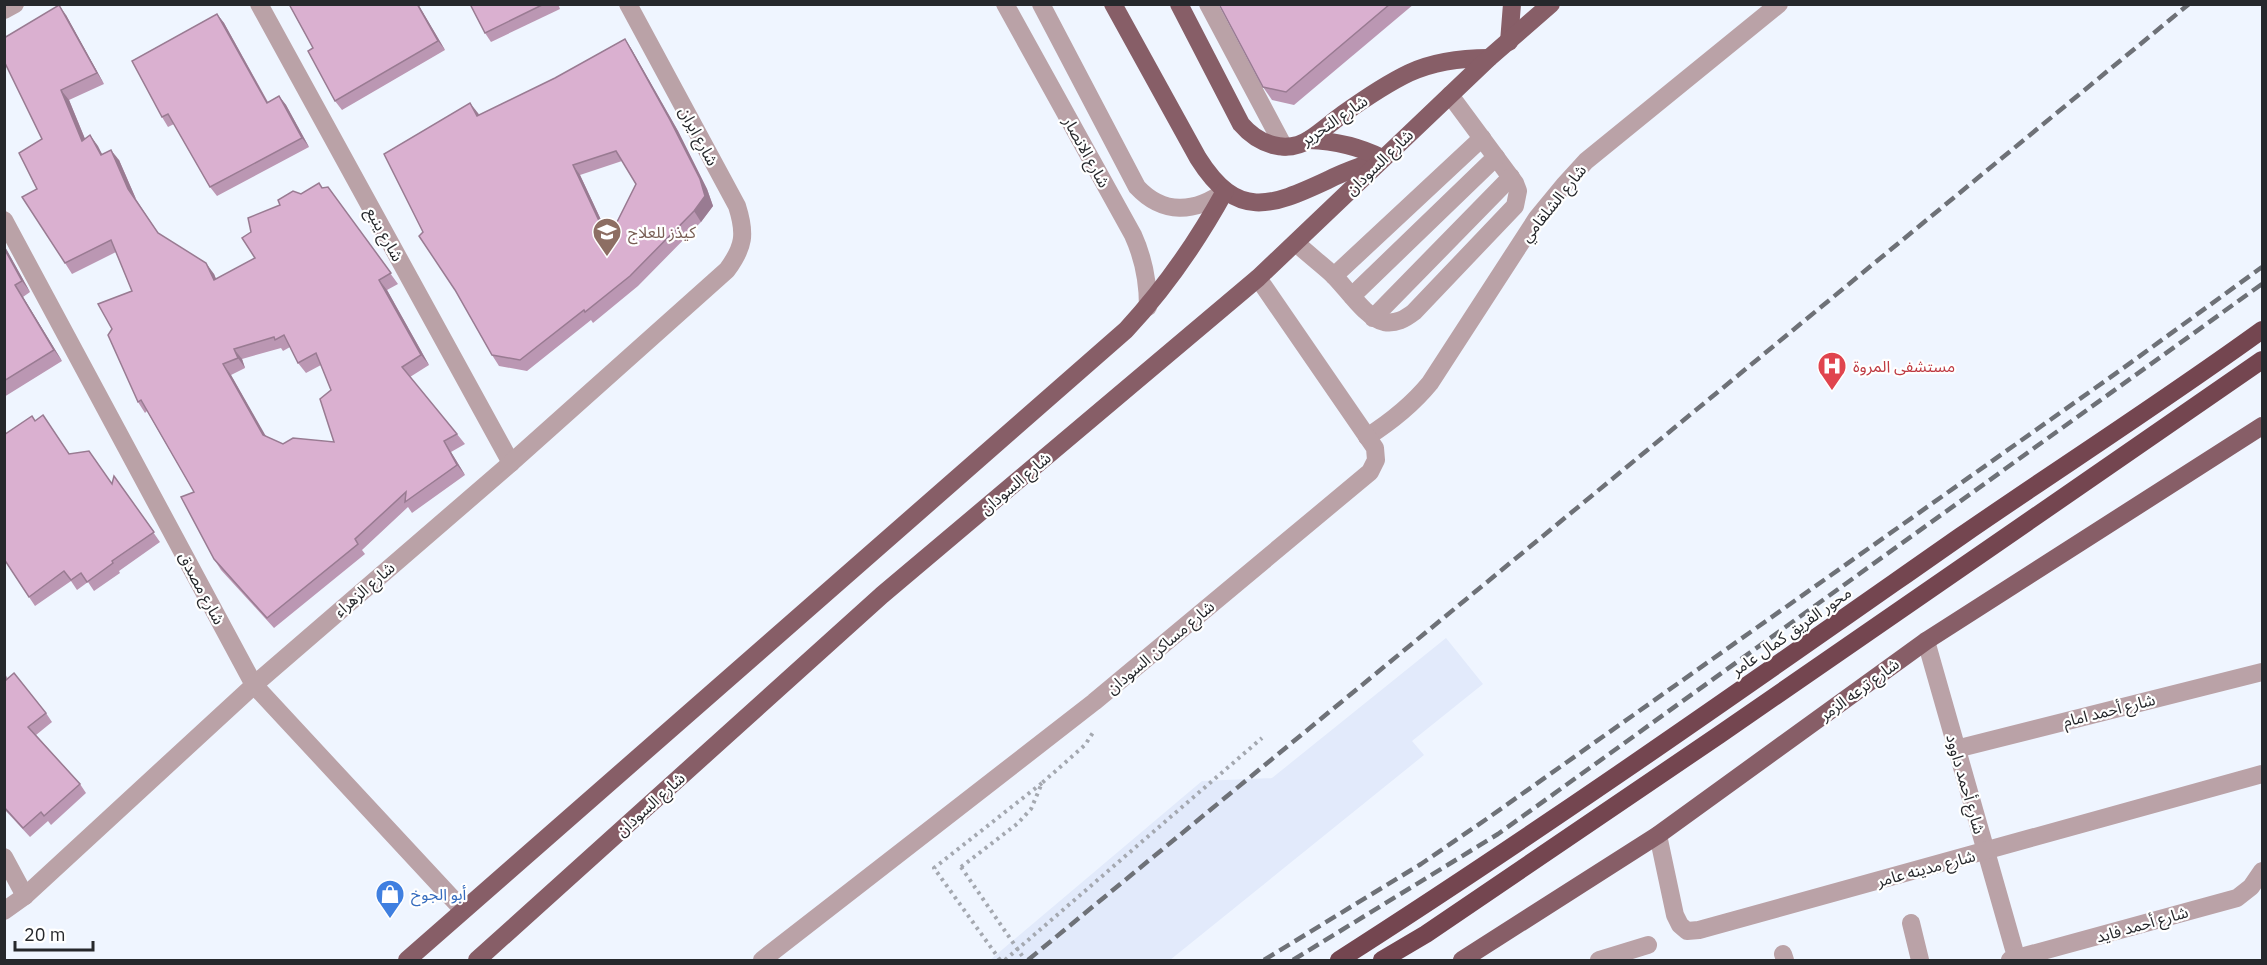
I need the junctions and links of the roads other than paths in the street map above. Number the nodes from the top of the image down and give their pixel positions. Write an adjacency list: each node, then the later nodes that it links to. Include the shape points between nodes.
1 (15, 4): 12 (street)
2 (259, 4): 35 (street, شارع ينبع)
3 (628, 4): 25 (street, شارع ايران, via 743,223 738,256)
4 (1005, 4): 29 (street, شارع الانصار, via 1133,235 1145,268)
5 (1041, 4): 22 (street, via 1137,187 1148,199 1188,208 1214,200)
6 (1113, 4): 22 (main road, via 1198,158)
7 (1179, 4): 18 (main road, شارع التحرير, via 1241,124 1260,141)
8 (1208, 4): 18 (street)
9 (1512, 4): 13 (main road)
10 (1551, 4): 13 (main road, شارع السودان)
11 (1779, 4): 34 (street, شارع الشلقامي, via 1572,176 1537,218 1417,399)
12 (4, 10)
13 (1509, 42): 14 (main road, شارع السودان)
14 (1489, 58): 15 (main road, شارع السودان); 17 (main road, شارع التحرير, via 1462,58 1411,72 1389,83)
15 (1450, 95): 16 (street); 20 (main road, شارع السودان)
16 (1482, 138): 19 (street); 26 (street)
17 (1309, 140): 18 (main road, شارع التحرير); 20 (main road, via 1346,144)
18 (1284, 147)
19 (1496, 157): 21 (street); 28 (street)
20 (1382, 159): 22 (main road, via 1286,199 1266,203 1244,201); 24 (main road, شارع السودان)
21 (1511, 177): 30 (street); 30 (street, via 1518,191 1515,206 1414,312 1395,322)
22 (1225, 191): 29 (main road, via 1190,252)
23 (4, 220): 38 (street, شارع مصدق)
24 (1296, 243): 26 (street); 27 (main road, شارع السودان)
25 (727, 270): 35 (street, شارع الزهراء)
26 (1334, 276): 28 (street)
27 (1258, 278): 34 (street, شارع مساكن السودان); 51 (main road, شارع السودان, via 882,595)
28 (1352, 296): 30 (street)
29 (1148, 307): 46 (main road)
30 (1373, 318)
31 (2262, 330): 53 (highway, محور الفريق كمال عامر, via 1704,715)
32 (2262, 360): 54 (highway, via 1719,735)
33 (2262, 426): 36 (main road, شارع ترعه الزمر)
34 (1367, 437): 52 (street, شارع مساكن السودان, via 1375,448 1376,460 1370,472 1094,702)
35 (510, 463): 38 (street, شارع الزهراء)
36 (1926, 641): 39 (street, شارع أحمد داوود); 41 (main road, شارع ترعه الزمر)
37 (2262, 672): 39 (street, شارع أحمد امام)
38 (254, 685): 45 (street, شارع الزهراء); 46 (street, شارع مصدق)
39 (1956, 749): 42 (street, شارع أحمد داوود)
40 (2262, 774): 42 (street, شارع مدينه عامر)
41 (1658, 835): 42 (street, شارع مدينه عامر, via 1676,915 1687,931); 55 (main road, شارع ترعه الزمر)
42 (1985, 852): 58 (street, شارع أحمد داوود)
43 (4, 857): 45 (street)
44 (2262, 871): 58 (street, شارع أحمد فايد, via 2237,898)
45 (25, 896): 47 (street, شارع الزهراء)
46 (463, 910): 50 (main road)
47 (4, 911)
48 (1911, 923): 57 (street)
49 (1648, 945): 56 (street)
50 (406, 960)
51 (477, 960)
52 (762, 960)
53 (1339, 960)
54 (1382, 960)
55 (1462, 960)
56 (1599, 960)
57 (1920, 960)
58 (2014, 960)

